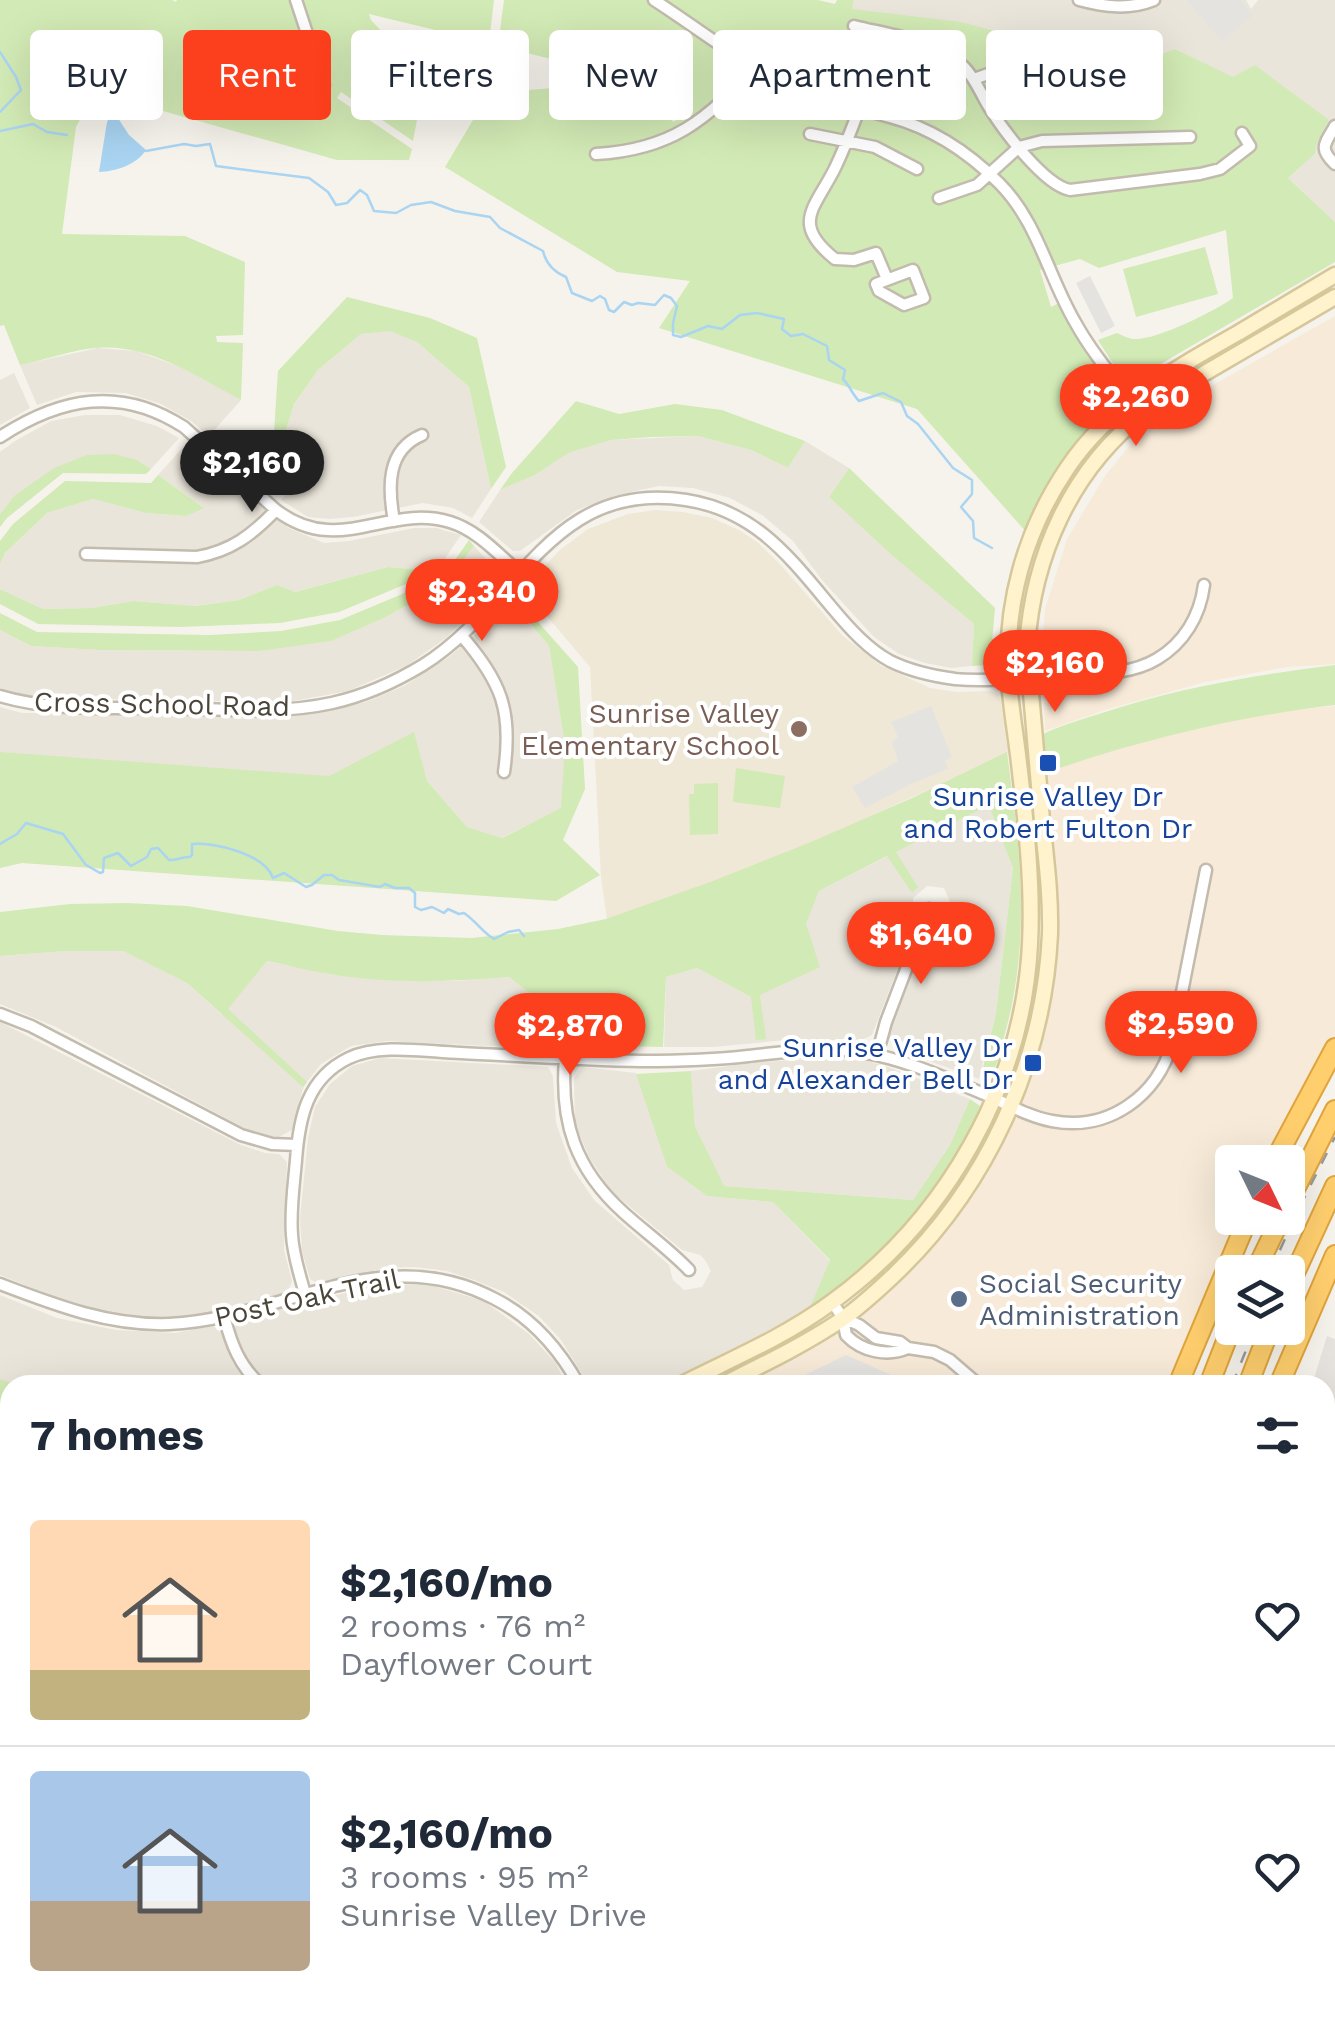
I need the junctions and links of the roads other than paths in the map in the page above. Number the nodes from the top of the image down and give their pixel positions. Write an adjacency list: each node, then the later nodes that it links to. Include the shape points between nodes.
1 (296, 0): 6 (street)
2 (654, 0): 7 (street)
3 (1079, 0): 4 (street, via 1126,7)
4 (1154, 0)
5 (854, 26): 9 (street, via 940,51)
6 (306, 30)
7 (713, 38)
8 (986, 75): 9 (street)
9 (974, 80): 18 (street)
10 (713, 110): 19 (street, via 650,146)
11 (855, 120): 17 (street)
12 (900, 120): 22 (street)
13 (1335, 126): 20 (street, via 1324,149)
14 (1242, 132): 18 (street, via 1250,146 1220,169 1070,190 1046,178)
15 (810, 134): 17 (street)
16 (1190, 138): 18 (street)
17 (847, 141): 21 (street); 25 (street, via 814,203 812,236 835,260 876,253)
18 (1019, 147): 22 (street)
19 (596, 154)
20 (1335, 164)
21 (916, 169)
22 (989, 174): 23 (street); 27 (street, via 1026,219 1076,324)
23 (938, 198)
24 (1335, 275): 27 (main road)
25 (887, 279): 25 (street, via 876,284 878,292 904,305 924,298 913,270)
26 (1335, 297): 28 (main road)
27 (1131, 399): 28 (street); 38 (main road, via 1068,468 1033,531 1013,600)
28 (1142, 414): 37 (main road, via 1093,464 1054,530 1029,619)
29 (422, 435): 32 (street, via 406,444 392,469)
30 (0, 437): 31 (street, via 73,405 140,405 184,427)
31 (276, 510): 32 (street, via 324,531); 33 (street, via 238,544 213,554)
32 (394, 521): 34 (street, via 434,518 461,526)
33 (86, 554)
34 (519, 572): 36 (street, Cross School Road); 38 (street, Cross School Road, via 558,534 608,507 647,498 702,503 766,536 853,632 894,663 934,676)
35 (1204, 585): 37 (street, Cross School Road, via 1188,630 1158,658 1131,670)
36 (462, 636): 39 (street, Cross School Road, via 380,687 312,706 58,706); 40 (street, via 501,696 508,735)
37 (1029, 677): 38 (street, Cross School Road); 48 (main road, via 1050,932 1039,1017)
38 (1009, 678): 47 (main road, via 1030,934 1016,1030)
39 (0, 696)
40 (504, 772)
41 (1206, 870): 48 (street, via 1169,1054 1148,1090 1111,1116 1084,1122 1054,1122)
42 (929, 909): 45 (street)
43 (0, 1014): 51 (street, via 240,1134)
44 (1335, 1048): 50 (highway)
45 (877, 1055): 46 (street, via 818,1049 686,1060); 47 (street)
46 (565, 1058): 51 (street, via 359,1054 312,1091); 57 (street, via 564,1110 590,1176)
47 (994, 1099): 48 (street); 60 (main road, via 924,1216)
48 (1011, 1106): 62 (main road, via 953,1210)
49 (1335, 1110): 52 (highway)
50 (1283, 1145)
51 (297, 1146): 59 (street, via 292,1237)
52 (1305, 1169)
53 (1335, 1186): 56 (highway)
54 (1241, 1235): 71 (highway)
55 (1335, 1254): 74 (highway)
56 (1303, 1255)
57 (689, 1270)
58 (0, 1284): 61 (street, Post Oak Trail, via 106,1320 168,1324)
59 (306, 1294): 61 (street, Post Oak Trail); 67 (street, Post Oak Trail, via 390,1276 466,1286 536,1327)
60 (832, 1302): 62 (street); 68 (main road)
61 (224, 1316): 66 (street)
62 (844, 1318): 65 (street); 65 (street, via 846,1335 858,1345 895,1354); 69 (main road)
63 (1225, 1345): 72 (highway)
64 (1263, 1345): 73 (highway)
65 (908, 1348): 70 (street, via 934,1352)
66 (251, 1375)
67 (572, 1375)
68 (700, 1375)
69 (742, 1375)
70 (967, 1375)
71 (1182, 1375)
72 (1213, 1375)
73 (1252, 1375)
74 (1282, 1375)

